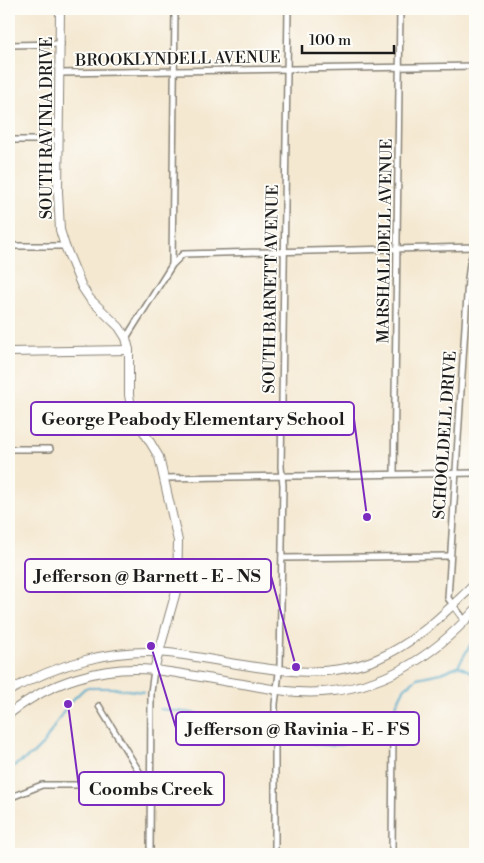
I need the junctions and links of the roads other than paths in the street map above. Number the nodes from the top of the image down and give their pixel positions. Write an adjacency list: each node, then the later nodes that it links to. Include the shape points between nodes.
1 (60, 9): 5 (main road, SOUTH RAVINIA DRIVE)
2 (175, 9): 10 (street)
3 (288, 9): 9 (street, SOUTH BARNETT AVENUE)
4 (400, 9): 8 (street, MARSHALLDELL AVENUE)
5 (61, 44): 6 (street); 11 (main road, SOUTH RAVINIA DRIVE)
6 (9, 45)
7 (475, 66): 8 (street, BROOKLYNDELL AVENUE)
8 (399, 67): 9 (street, BROOKLYNDELL AVENUE); 17 (street, MARSHALLDELL AVENUE)
9 (287, 69): 10 (street, BROOKLYNDELL AVENUE); 18 (street, SOUTH BARNETT AVENUE)
10 (174, 70): 11 (street, BROOKLYNDELL AVENUE); 19 (street)
11 (60, 73): 13 (main road, SOUTH RAVINIA DRIVE)
12 (9, 140): 13 (street)
13 (59, 140): 15 (main road, SOUTH RAVINIA DRIVE, via 59,220)
14 (9, 246): 15 (street)
15 (65, 246): 20 (main road, SOUTH RAVINIA DRIVE, via 82,287)
16 (475, 247): 17 (street); 26 (street, SCHOOLDELL DRIVE, via 468,279)
17 (397, 249): 18 (street); 25 (street, MARSHALLDELL AVENUE)
18 (285, 251): 19 (street, via 188,253); 28 (street, SOUTH BARNETT AVENUE)
19 (172, 265): 20 (street)
20 (126, 338): 21 (main road, SOUTH RAVINIA DRIVE)
21 (128, 350): 22 (main road); 29 (main road, SOUTH RAVINIA DRIVE, via 132,412 157,452)
22 (9, 352)
23 (9, 449): 24 (street)
24 (50, 449)
25 (394, 473): 26 (street); 28 (street)
26 (455, 473): 27 (street); 30 (street, SCHOOLDELL DRIVE)
27 (475, 473)
28 (282, 475): 29 (street); 31 (street, SOUTH BARNETT AVENUE)
29 (164, 478): 36 (main road, SOUTH RAVINIA DRIVE, via 178,541 178,581)
30 (450, 556): 31 (street); 33 (street, SCHOOLDELL DRIVE, via 448,598)
31 (282, 558): 38 (street, SOUTH BARNETT AVENUE)
32 (475, 584): 33 (main road)
33 (452, 605): 35 (street); 38 (main road, via 407,643 377,659 324,672)
34 (475, 610): 35 (main road)
35 (465, 621): 39 (main road, via 425,656 384,678 352,688 323,692)
36 (159, 653): 37 (main road, SOUTH RAVINIA DRIVE); 38 (main road); 40 (main road, via 121,654 79,661 42,674)
37 (154, 670): 39 (main road); 42 (main road, via 110,670 74,679 35,696); 45 (street, SOUTH RAVINIA DRIVE)
38 (280, 670): 39 (street, SOUTH BARNETT AVENUE)
39 (276, 690): 48 (street, SOUTH BARNETT AVENUE)
40 (9, 691)
41 (99, 706): 45 (street)
42 (9, 714)
43 (392, 732): 49 (street)
44 (78, 785): 46 (street, via 42,784)
45 (151, 791): 47 (street, SOUTH RAVINIA DRIVE)
46 (9, 798)
47 (150, 854)
48 (275, 854)
49 (392, 854)

